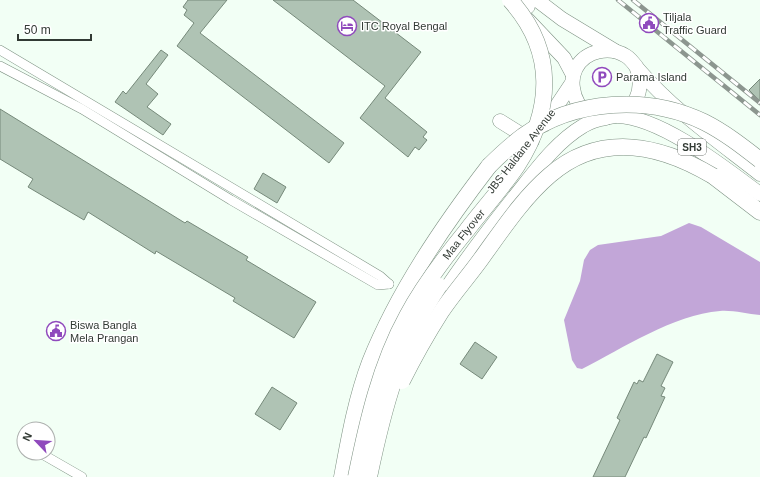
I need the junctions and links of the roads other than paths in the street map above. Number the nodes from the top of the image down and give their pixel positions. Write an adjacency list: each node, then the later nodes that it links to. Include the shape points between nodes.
1 (502, 0): 9 (main road, SH3, via 543,33 564,58)
2 (510, 0): 21 (highway, Maa Flyover, bridge, via 530,27 542,57 544,96 534,134 517,166 448,254 407,316 376,393)
3 (522, 0): 16 (highway, Maa Flyover, bridge, via 548,46 555,85 551,119 541,146 530,164 449,271 413,331 384,408)
4 (537, 0): 6 (main road, SH3, via 562,19)
5 (0, 50): 7 (street, via 380,276 389,284 378,284 230,200 82,109)
6 (616, 51): 8 (main road, SH3); 9 (main road, via 592,53 576,68)
7 (0, 66)
8 (636, 66): 10 (main road, via 640,77 640,90 636,101 628,110); 13 (main road, SH3, via 654,87 704,130)
9 (573, 79): 10 (main road, SH3, via 578,104 596,117); 12 (main road, JBS Haldane Avenue)
10 (612, 117): 14 (main road, SH3, via 628,117 647,122 665,131 721,165); 23 (main road, JBS Haldane Avenue, via 584,125 548,156 461,265 423,329 400,387)
11 (500, 121): 12 (main road)
12 (532, 141): 20 (main road, JBS Haldane Avenue, via 475,209 413,294 381,361 359,435)
13 (758, 167): 19 (highway, bridge, via 734,140 704,122 675,111 639,104 593,107 559,118 524,135 480,178 428,253 396,306 370,363 354,415)
14 (760, 194)
15 (760, 212): 16 (highway, bridge, via 697,166 676,156 654,150 617,147 587,154 562,166 541,183 512,216 442,311 392,401)
16 (376, 445): 22 (highway, Maa Flyover, bridge)
17 (54, 461): 18 (street)
18 (82, 477)
19 (342, 477)
20 (350, 477)
21 (356, 477)
22 (369, 477)
23 (375, 477)

